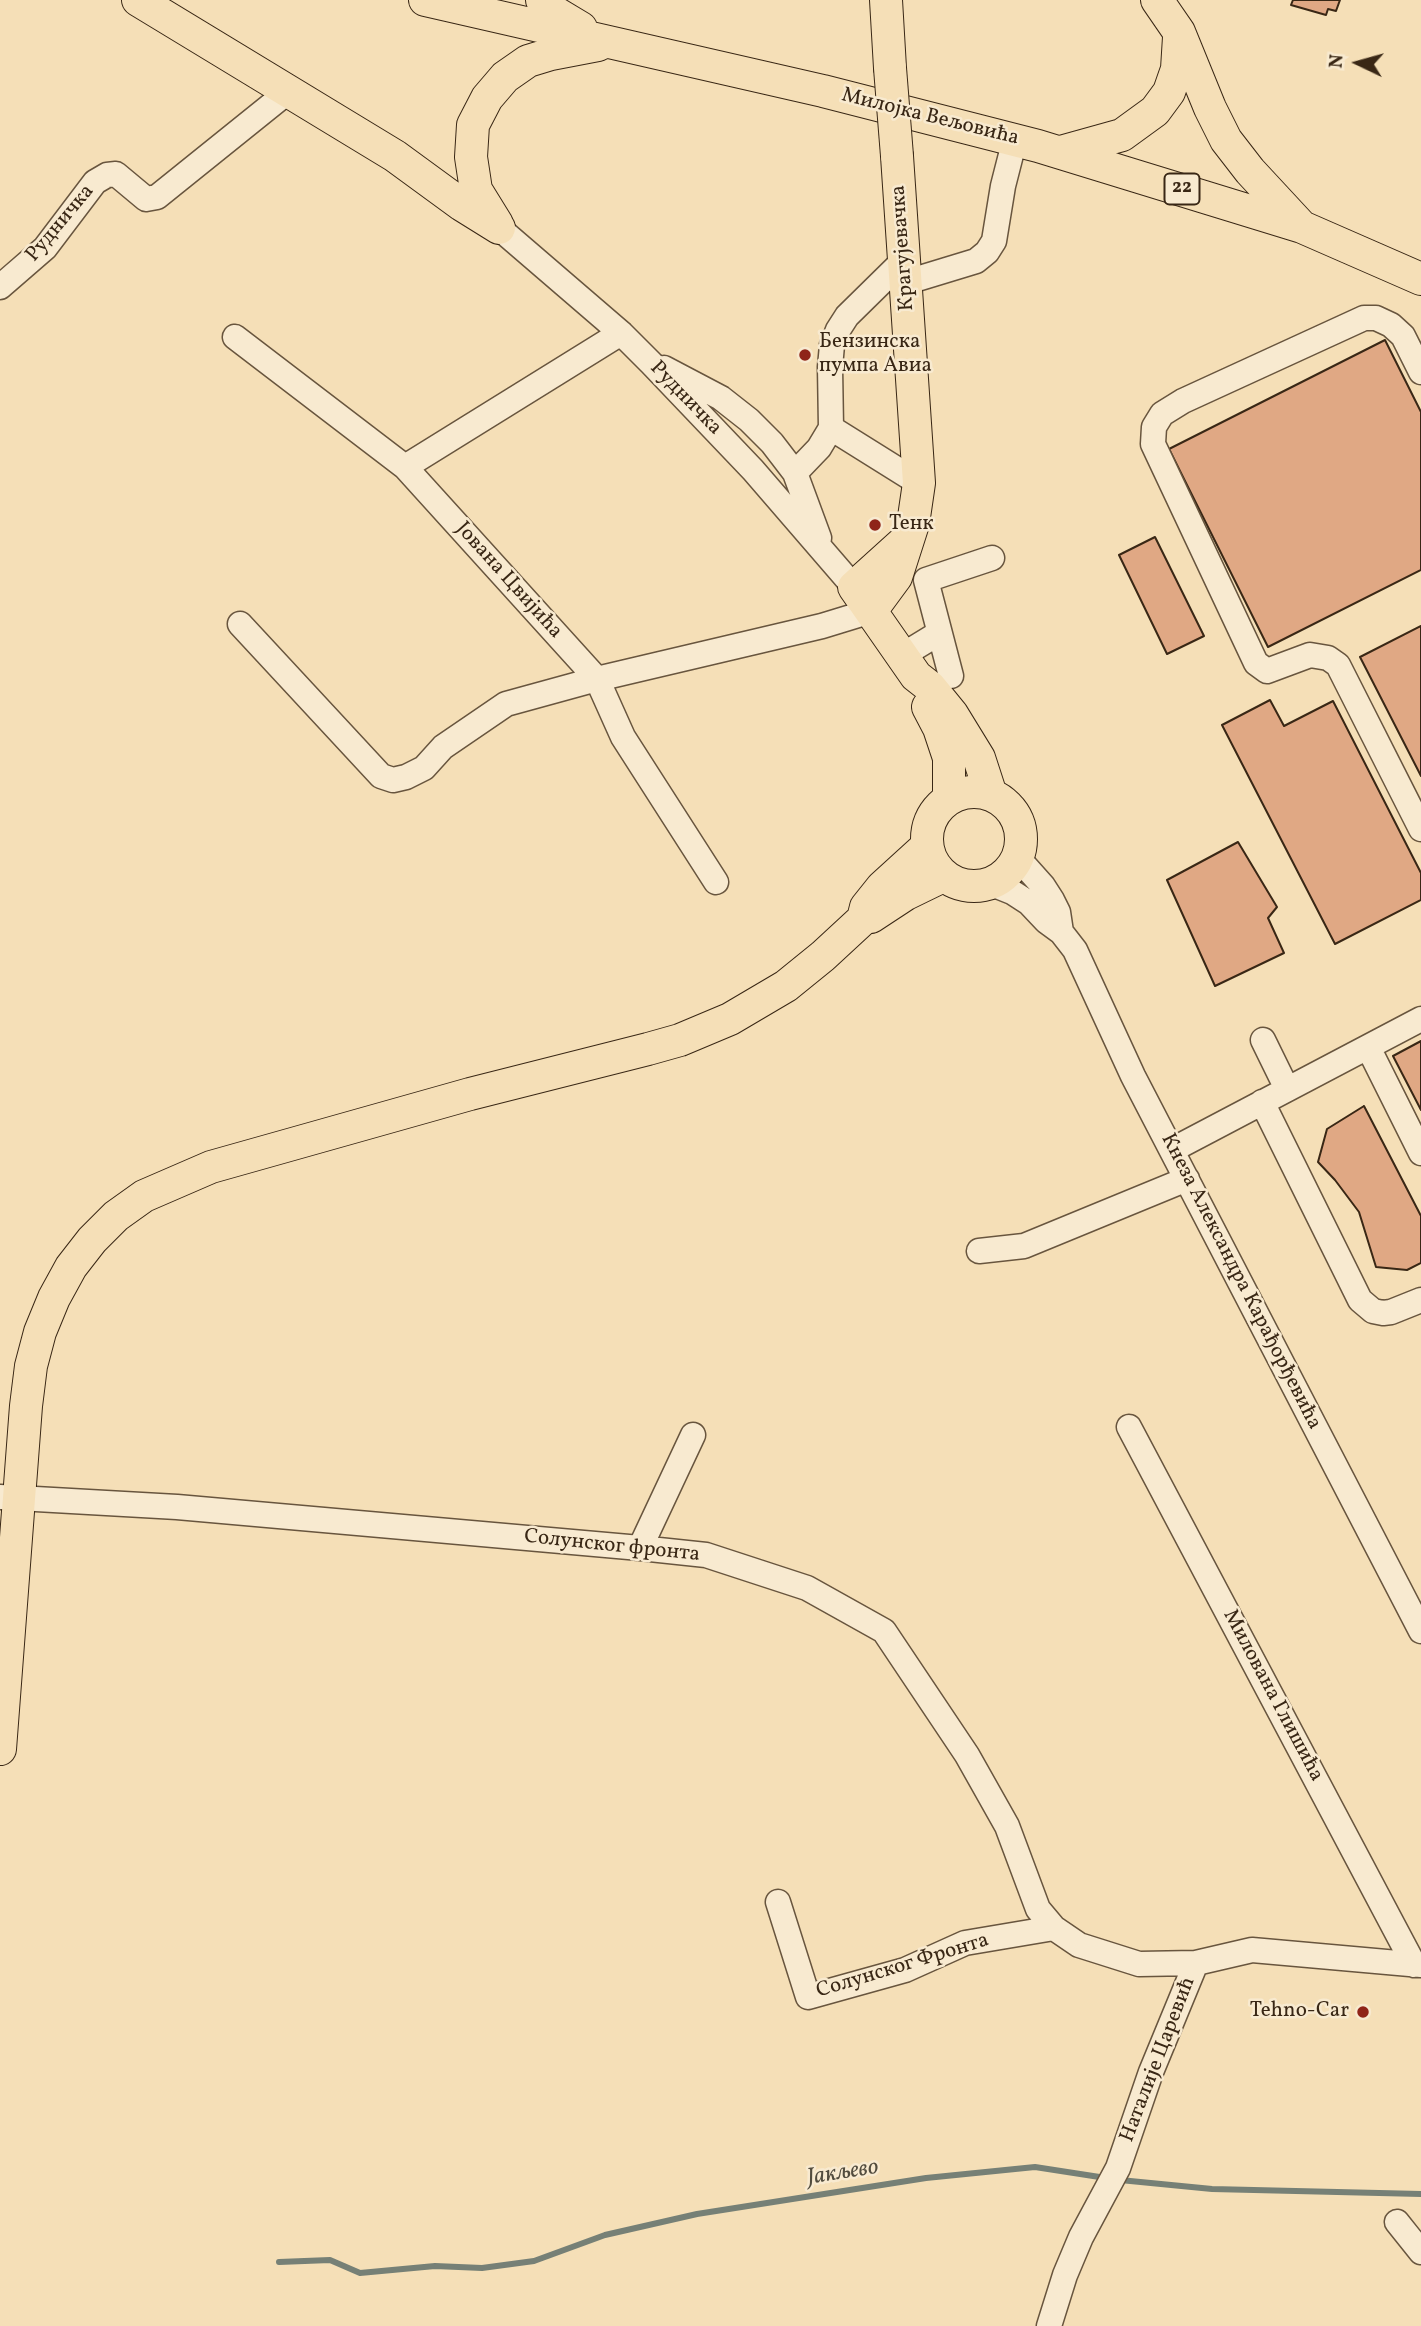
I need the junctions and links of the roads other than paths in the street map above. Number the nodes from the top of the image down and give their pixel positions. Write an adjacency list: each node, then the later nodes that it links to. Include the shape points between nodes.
1 (138, 0): 7 (main road)
2 (425, 0): 6 (main road, Милојка Вељовића / 22)
3 (542, 0): 6 (main road, via 565,19)
4 (886, 0): 12 (main road, Крагујевачка, bridge)
5 (1170, 14): 9 (main road, via 1178,69 1155,111 1122,135); 10 (main road, via 1226,140)
6 (611, 42): 8 (main road, Милојка Вељовића / 22); 11 (main road, via 528,61 487,97 474,125 471,165 476,190)
7 (290, 90): 11 (main road); 14 (street, Рудничка, via 157,197 146,199 116,174 95,182 45,247)
8 (1015, 139): 9 (main road, Милојка Вељовића / 22); 12 (street, via 994,241 987,253 976,261)
9 (1061, 152): 10 (main road, Милојка Вељовића / 22)
10 (1302, 227): 13 (main road, Милојка Вељовића / 22)
11 (499, 229): 15 (street, Рудничка)
12 (906, 271): 19 (street, via 856,306 838,330 830,367); 22 (main road, Крагујевачка)
13 (1421, 279)
14 (0, 287)
15 (621, 333): 17 (street, Рудничка); 20 (street)
16 (235, 337): 20 (street, Јована Цвијића)
17 (650, 363): 21 (street, via 701,386 744,415); 23 (street, Рудничка, via 753,470)
18 (1421, 372): 33 (street, via 1403,337 1391,325 1364,318 1183,401 1154,426 1153,444 1256,663 1267,671 1310,654 1338,665)
19 (831, 428): 21 (street); 22 (street)
20 (405, 467): 30 (street, Јована Цвијића)
21 (795, 473): 23 (street)
22 (919, 483): 25 (main road, Крагујевачка, via 909,537)
23 (825, 555): 25 (street, Рудничка)
24 (992, 558): 27 (street, via 926,580)
25 (863, 599): 28 (main road); 30 (street, via 786,635)
26 (240, 624): 30 (street, via 381,776 393,780 424,768 443,747 506,704)
27 (939, 634): 28 (street); 29 (street)
28 (909, 666): 31 (main road, via 965,733); 32 (main road, via 945,742)
29 (951, 677)
30 (597, 679): 37 (street, Јована Цвијића, via 624,737)
31 (991, 794): 32 (main road, via 962,793); 35 (main road, via 1014,813 1020,827)
32 (949, 799): 34 (main road, via 931,819)
33 (1421, 830)
34 (927, 846): 36 (main road); 39 (main road, via 882,887 866,907)
35 (1018, 858): 38 (main road, via 1003,878); 40 (street, Кнеза Александра Карађорђевића, via 1044,886 1058,912)
36 (943, 876): 38 (main road, via 966,887); 39 (main road)
37 (716, 882)
38 (992, 884): 40 (street, Кнеза Александра Карађорђевића, via 1021,897)
39 (863, 919): 53 (main road, via 786,986 692,1035 211,1167 144,1196 92,1240 54,1298 31,1366)
40 (1061, 932): 46 (street, Кнеза Александра Карађорђевића)
41 (1421, 1019): 43 (street)
42 (1263, 1040): 44 (street)
43 (1368, 1047): 44 (street); 47 (street)
44 (1287, 1089): 45 (street)
45 (1262, 1102): 46 (street); 50 (street, via 1360,1300 1383,1313)
46 (1172, 1150): 48 (street, Кнеза Александра Карађорђевића)
47 (1421, 1153)
48 (1187, 1179): 49 (street, via 1024,1246); 55 (street, Кнеза Александра Карађорђевића)
49 (979, 1251)
50 (1421, 1300)
51 (1129, 1427): 60 (street, Милована Глишића)
52 (693, 1435): 54 (street)
53 (10, 1498): 54 (street, Солунског фронта, via 177,1507); 56 (main road)
54 (640, 1548): 58 (street, Солунског фронта, via 706,1555 807,1588 884,1630 974,1767 1007,1826 1038,1909)
55 (1421, 1631)
56 (0, 1749)
57 (778, 1902): 58 (street, Солунског Фронта, via 808,1997 905,1970 965,1943)
58 (1054, 1928): 59 (street, Солунског фронта, via 1079,1945 1139,1964)
59 (1196, 1963): 60 (street, Наталије Царевић, via 1251,1950); 63 (street, Наталије Царевић, via 1118,2168 1081,2237)
60 (1418, 1965)
61 (1397, 2222): 62 (street)
62 (1421, 2252)
63 (1049, 2326)

